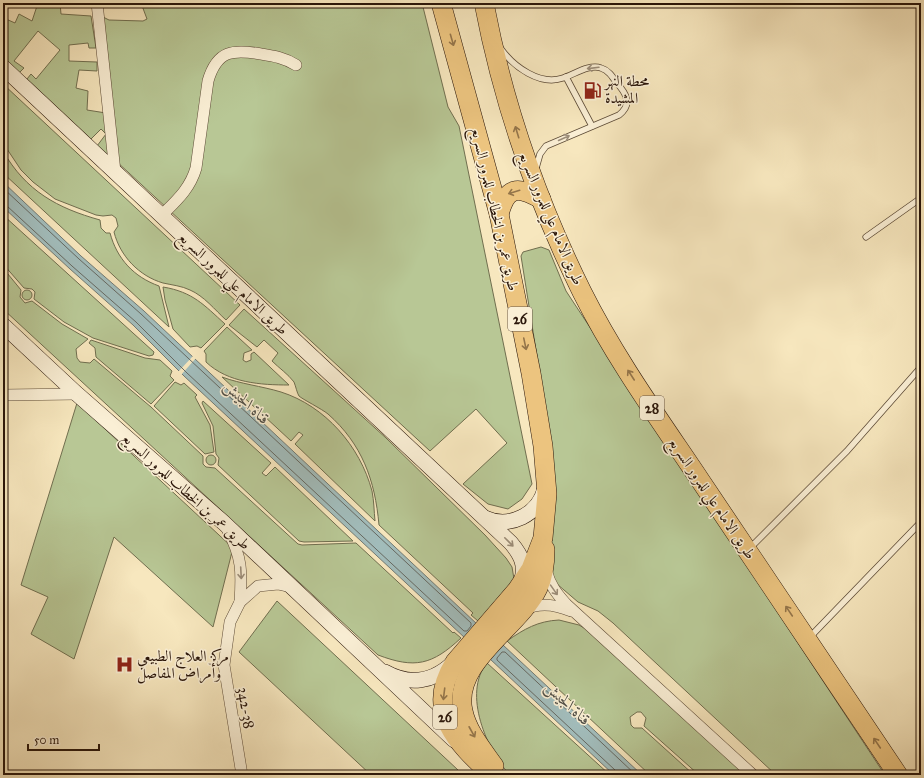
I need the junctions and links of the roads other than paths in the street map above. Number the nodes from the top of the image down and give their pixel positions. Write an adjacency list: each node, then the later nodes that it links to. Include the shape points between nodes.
1 (98, 3): 9 (street)
2 (441, 3): 12 (highway, طريق عمر بن الخطاب للمرور السريع / 26, one-way to 12)
3 (484, 3): 4 (highway, طريق الامام علي للمرور السريع / 28)
4 (488, 28): 7 (lane, via 505,55 523,70 552,80); 10 (highway, طريق الامام علي للمرور السريع / 28, one-way to 4, via 508,103)
5 (296, 65): 13 (street, via 276,56 236,51 228,53 216,63 208,81 196,168 192,180 187,190)
6 (3, 67): 9 (main road, طريق الامام علي للمرور السريع)
7 (566, 77): 8 (lane); 8 (lane, one-way to 7, via 624,111 628,100 626,94 607,71 600,67 590,67)
8 (592, 126): 10 (lane, one-way to 8, via 535,176 536,164 546,146)
9 (115, 172): 13 (main road, طريق الامام علي للمرور السريع)
10 (539, 195): 12 (highway, one-way to 12, via 519,190 510,192); 24 (highway, طريق الامام علي للمرور السريع / 28, one-way to 10, via 610,342 583,294)
11 (921, 198): 14 (lane)
12 (499, 214): 19 (highway, طريق عمر بن الخطاب للمرور السريع / 26, one-way to 19, via 531,373)
13 (161, 216): 21 (main road, طريق الامام علي للمرور السريع)
14 (866, 237)
15 (3, 325): 17 (main road, طريق عمر بن الخطاب للمرور السريع / 26)
16 (921, 367): 24 (lane, via 846,451)
17 (77, 394): 18 (street); 23 (main road, طريق عمر بن الخطاب للمرور السريع / 26)
18 (3, 395)
19 (546, 478): 20 (highway, طريق عمر بن الخطاب للمرور السريع / 26); 21 (main road, طريق الامام علي للمرور السريع, via 545,490 538,504 524,516 507,522)
20 (547, 508): 25 (highway); 27 (highway, طريق عمر بن الخطاب للمرور السريع / 26, via 538,554)
21 (480, 516): 27 (main road, طريق الامام علي للمرور السريع, one-way to 27, via 511,543 522,558 524,574)
22 (921, 522): 32 (lane)
23 (224, 523): 26 (main road, طريق عمر بن الخطاب للمرور السريع / 26); 28 (street, one-way to 28, via 240,560)
24 (747, 550): 32 (highway, طريق الامام علي للمرور السريع / 28, one-way to 24)
25 (545, 557): 29 (highway, via 543,576 538,589); 30 (street, one-way to 30, via 549,582 555,592)
26 (291, 587): 28 (street, via 278,584 258,586); 34 (main road, طريق عمر بن الخطاب للمرور السريع / 26)
27 (516, 591): 31 (highway, طريق عمر بن الخطاب للمرور السريع / 26)
28 (240, 602): 36 (street, 342-38, via 230,622 224,665)
29 (521, 613): 30 (street, via 533,606 541,605 561,607); 31 (highway)
30 (579, 615): 39 (street)
31 (494, 630): 33 (highway, طريق عمر بن الخطاب للمرور السريع / 26)
32 (807, 639): 40 (highway, طريق الامام علي للمرور السريع / 28, one-way to 32)
33 (470, 653): 34 (main road, طريق عمر بن الخطاب للمرور السريع / 26, via 439,675 424,680 400,679); 35 (highway, طريق عمر بن الخطاب للمرور السريع / 26, one-way to 35, via 450,671 443,699 443,710 449,729); 38 (highway, one-way to 38, via 467,676 463,684 463,711 470,729)
34 (367, 660): 35 (main road, طريق عمر بن الخطاب للمرور السريع / 26)
35 (467, 752): 37 (highway, طريق عمر بن الخطاب للمرور السريع / 26)
36 (242, 775)
37 (492, 775)
38 (501, 775)
39 (753, 775)
40 (898, 775)

